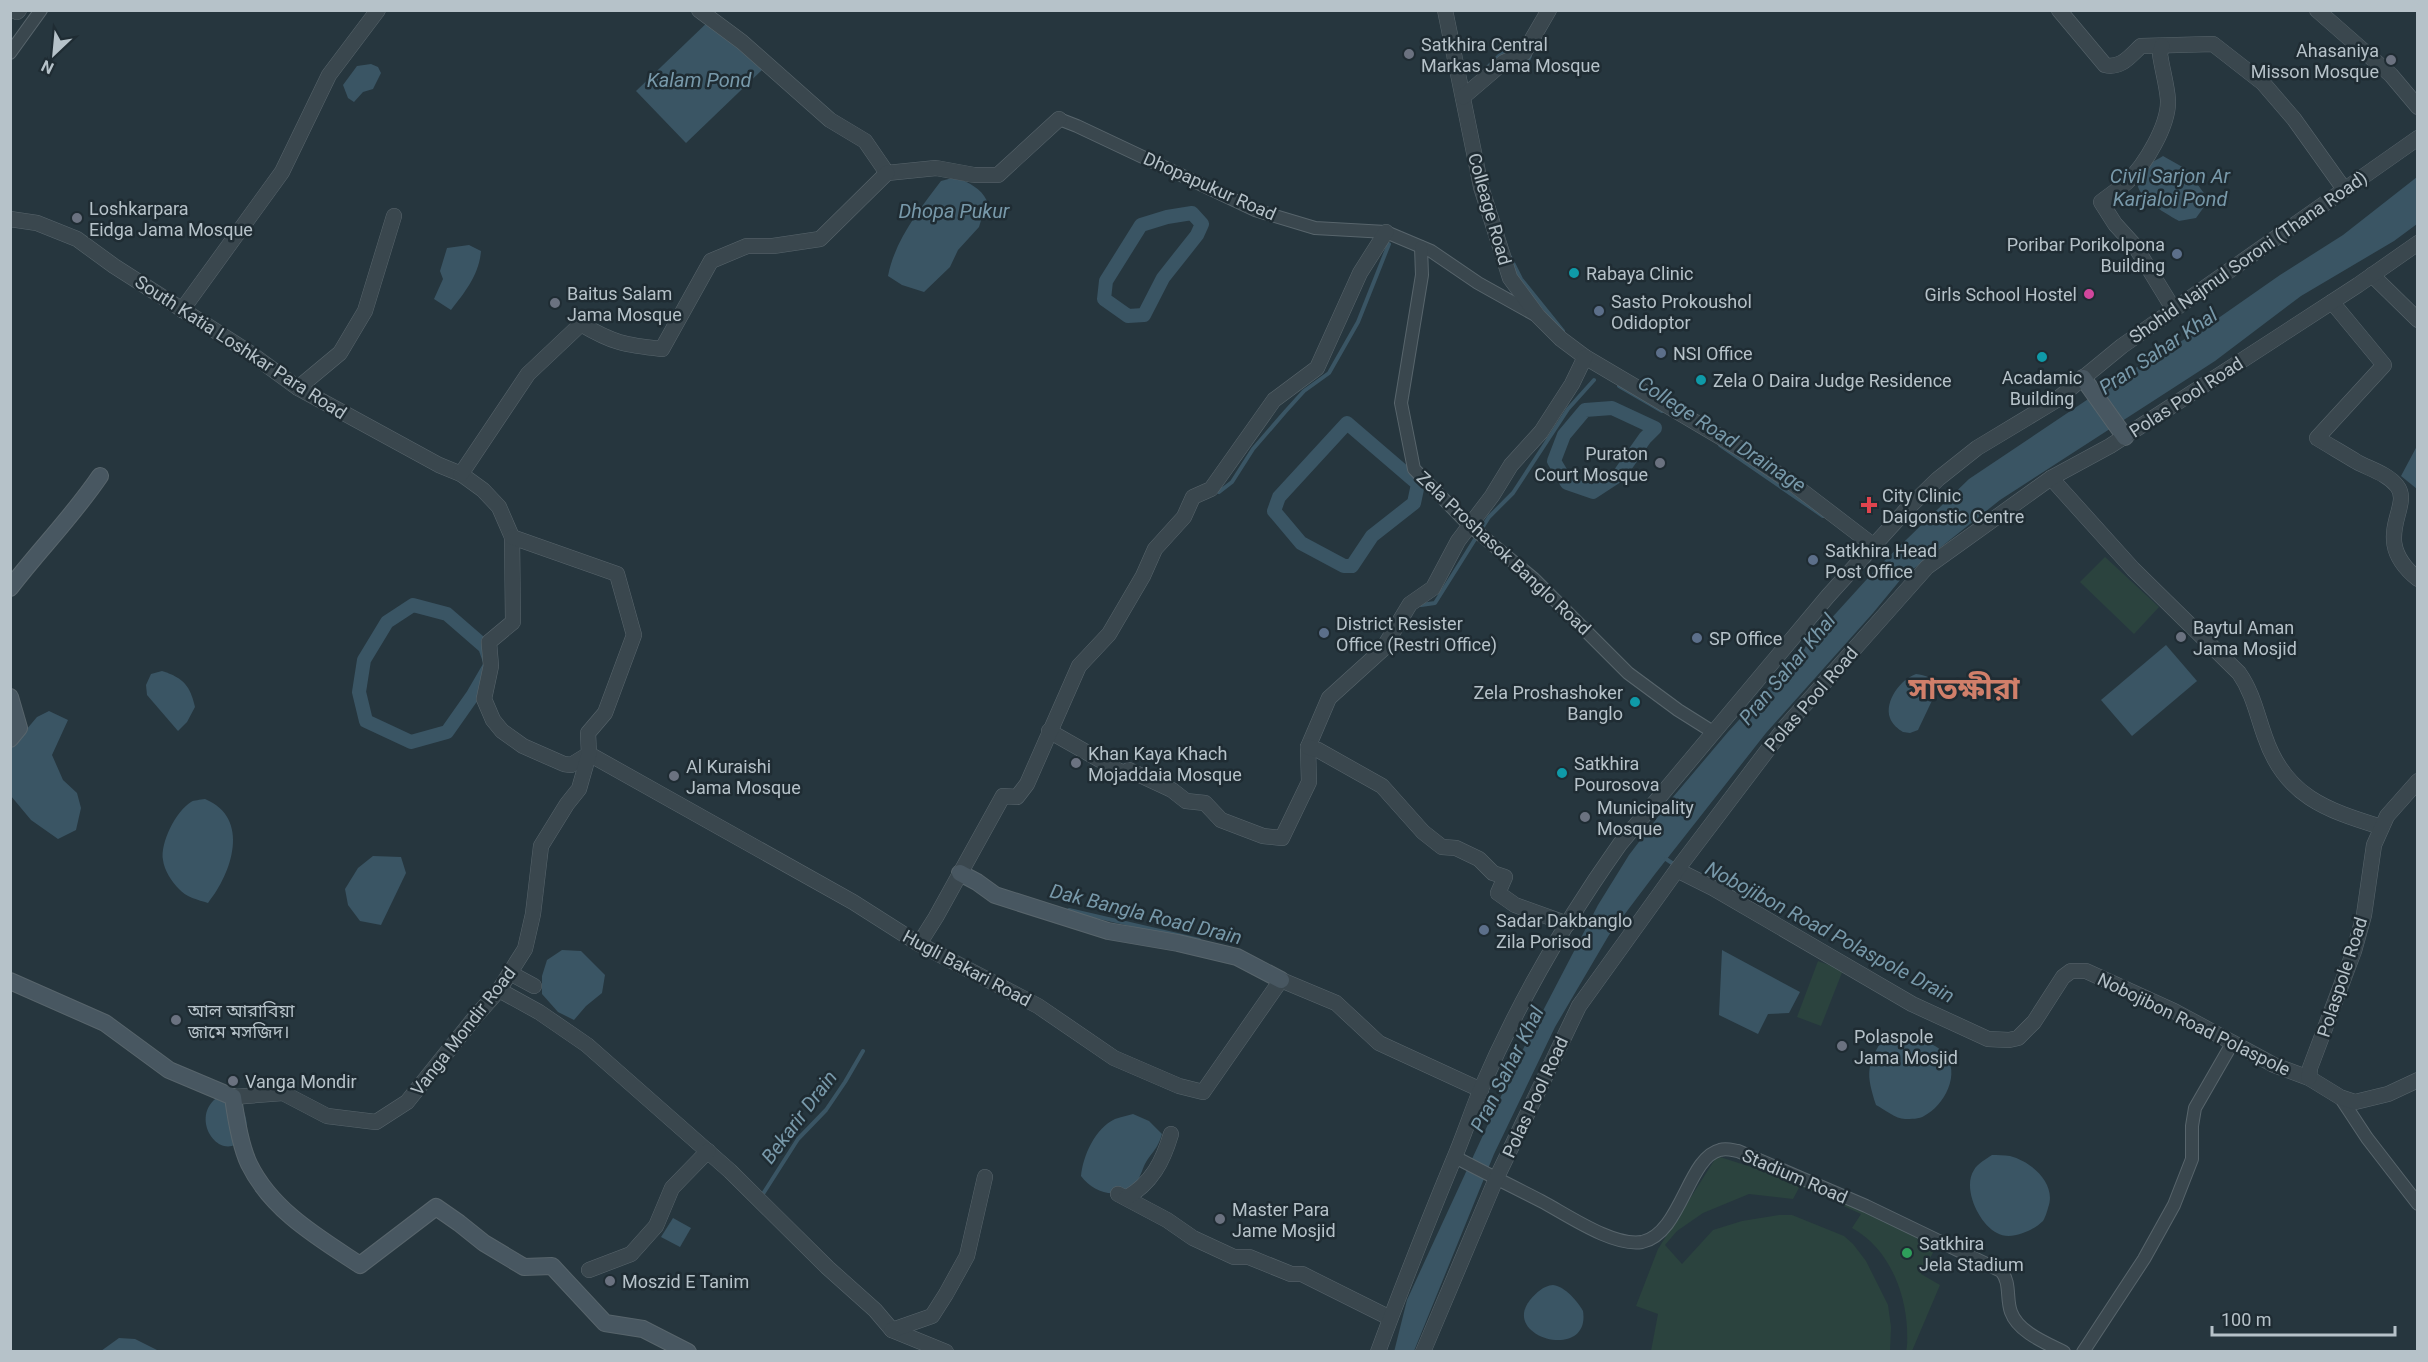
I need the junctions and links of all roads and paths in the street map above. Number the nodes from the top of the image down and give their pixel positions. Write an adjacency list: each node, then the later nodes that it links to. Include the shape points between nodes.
1 (14, 10): 2 (street)
2 (20, 10)
3 (41, 10): 11 (street)
4 (378, 10): 25 (street, via 329,75 282,172)
5 (699, 10): 16 (street, via 742,42 830,120 865,141)
6 (1445, 10): 12 (street, Colleage Road)
7 (1549, 10): 12 (street, via 1524,53 1504,62)
8 (2059, 10): 10 (street, via 2105,65 2122,64 2141,46)
9 (2317, 10): 13 (street, via 2391,75)
10 (2162, 46): 17 (street, via 2213,44 2263,83); 26 (street, via 2168,101 2165,119 2145,159 2128,181 2101,202 2135,246)
11 (10, 53)
12 (1463, 97): 27 (street, Colleage Road, via 1497,244 1510,278)
13 (2418, 107)
14 (1059, 119): 16 (street, Dhopapukur Road, via 998,175 936,168); 20 (street, Dhopapukur Road, via 1255,210 1315,228)
15 (2418, 138): 17 (street, Shohid Najmul Soroni (Thana Road))
16 (887, 173): 33 (street, via 820,239 747,246 711,261 662,350 607,340 581,324 528,374)
17 (2344, 189): 26 (street, Shohid Najmul Soroni (Thana Road))
18 (394, 216): 31 (street, via 365,311 340,353)
19 (10, 219): 25 (street, South Katia Loshkar Para Road, via 37,223 77,239)
20 (1386, 231): 22 (street, Dhopapukur Road); 42 (street, via 1360,273 1317,368 1274,400 1211,489 1193,497 1184,517 1155,549 1109,634 1079,666)
21 (2418, 243): 23 (street, Polas Pool Road)
22 (1421, 247): 27 (street, Dhopapukur Road); 36 (street, Zela Proshasok Banglo Road, via 1422,275 1401,403 1414,469)
23 (2372, 275): 24 (street, Polas Pool Road); 28 (street)
24 (2331, 302): 32 (street, Polas Pool Road); 39 (street, via 2384,365 2317,438 2397,486 2401,494 2394,527 2396,552 2404,567)
25 (182, 310): 31 (street, South Katia Loshkar Para Road)
26 (2174, 310): 30 (street, Shohid Najmul Soroni (Thana Road))
27 (1538, 316): 29 (street, Colleage Road)
28 (2418, 320)
29 (1585, 357): 36 (street, via 1541,432 1511,465); 38 (street, Colleage Road, via 1744,451)
30 (2083, 378): 32 (main road); 38 (street, Shohid Najmul Soroni (Thana Road), via 2055,401 1977,448 1907,509)
31 (298, 388): 33 (street, South Katia Loshkar Para Road)
32 (2125, 437): 35 (street, Polas Pool Road)
33 (461, 474): 37 (street, South Katia Loshkar Para Road, via 499,507)
34 (100, 476): 40 (main road, via 77,510)
35 (2051, 478): 48 (street, via 2133,569 2239,673 2248,685 2267,745 2283,776 2320,805); 49 (street, Polas Pool Road, via 1927,567 1785,727)
36 (1469, 525): 43 (street, Zela Proshasok Banglo Road, via 1534,579 1628,673); 45 (street, via 1433,588 1410,604 1382,650 1329,698)
37 (513, 537): 46 (street, via 616,574 634,635 605,713 588,733); 46 (street, South Katia Loshkar Para Road, via 513,622 489,642 491,666 484,699 502,731 523,746 571,765)
38 (1874, 546): 43 (street, Shohid Najmul Soroni (Thana Road))
39 (2418, 579)
40 (10, 588)
41 (10, 697): 44 (main road, via 19,728)
42 (1049, 731): 45 (street, via 1117,771 1129,770 1173,790 1186,801 1205,803 1221,820 1275,838 1282,838 1309,782); 50 (street, via 1027,784 1017,797 1003,796)
43 (1713, 732): 51 (street, Shohid Najmul Soroni (Thana Road), via 1620,844)
44 (10, 739)
45 (1308, 747): 51 (street, via 1382,786 1442,847 1456,848 1505,877 1498,893 1515,905)
46 (589, 754): 52 (street, Hugli Bakari Road, via 853,902); 53 (street, Vanga Mondir Road, via 579,789 541,846 525,949)
47 (2418, 780): 48 (street, Polaspole Road)
48 (2380, 827): 59 (street, Polaspole Road, via 2354,951)
49 (1677, 870): 58 (street, Nobojibon Road Polaspole, via 1912,1004 1988,1039 2018,1038 2071,970 2086,971); 68 (street, Polas Pool Road, via 1579,1006)
50 (960, 873): 52 (street); 54 (main road, via 994,895 1108,932 1237,957)
51 (1568, 924): 61 (street, Shohid Najmul Soroni (Thana Road), via 1533,982)
52 (919, 944): 54 (street, Hugli Bakari Road, via 1038,1006 1114,1058 1203,1092)
53 (510, 973): 56 (street); 57 (street, Vanga Mondir Road)
54 (1281, 980): 61 (street, via 1336,1003 1379,1042)
55 (10, 981): 62 (main road, via 105,1023 169,1070)
56 (534, 986)
57 (499, 990): 62 (street, Vanga Mondir Road, via 408,1102 376,1122 327,1116 283,1093); 65 (street, via 587,1044)
58 (2233, 1042): 59 (street, Nobojibon Road Polaspole, via 2274,1065); 78 (street, via 2195,1108 2192,1159 2171,1211)
59 (2309, 1078): 63 (street, Nobojibon Road Polaspole)
60 (2418, 1080): 63 (street, Nobojibon Road Polaspole, via 2388,1094 2355,1102)
61 (1481, 1089): 66 (street, Shohid Najmul Soroni (Thana Road))
62 (233, 1097): 73 (main road, via 249,1164 271,1198 312,1234 360,1265 436,1207 484,1244 524,1267 552,1266 605,1323 643,1329)
63 (2340, 1097): 69 (street)
64 (1171, 1134): 71 (street, via 1155,1173 1140,1190 1122,1196 1234,1257 1249,1257 1291,1274 1302,1274)
65 (708, 1151): 70 (street, via 672,1188 656,1226 631,1254); 72 (street)
66 (1455, 1157): 68 (street, Stadium Road); 71 (street, Shohid Najmul Soroni (Thana Road))
67 (985, 1178): 72 (street, via 967,1257 946,1294 932,1316)
68 (1496, 1179): 76 (street, Polas Pool Road); 77 (street, Stadium Road, via 1592,1230 1640,1242 1658,1233 1670,1220 1701,1166 1714,1152 1738,1151 2001,1271 2010,1311 2018,1326)
69 (2418, 1204)
70 (589, 1270)
71 (1390, 1318): 75 (street, Shohid Najmul Soroni (Thana Road))
72 (892, 1330): 74 (street)
73 (688, 1352)
74 (946, 1352)
75 (1378, 1352)
76 (1423, 1352)
77 (2064, 1352)
78 (2083, 1352)

